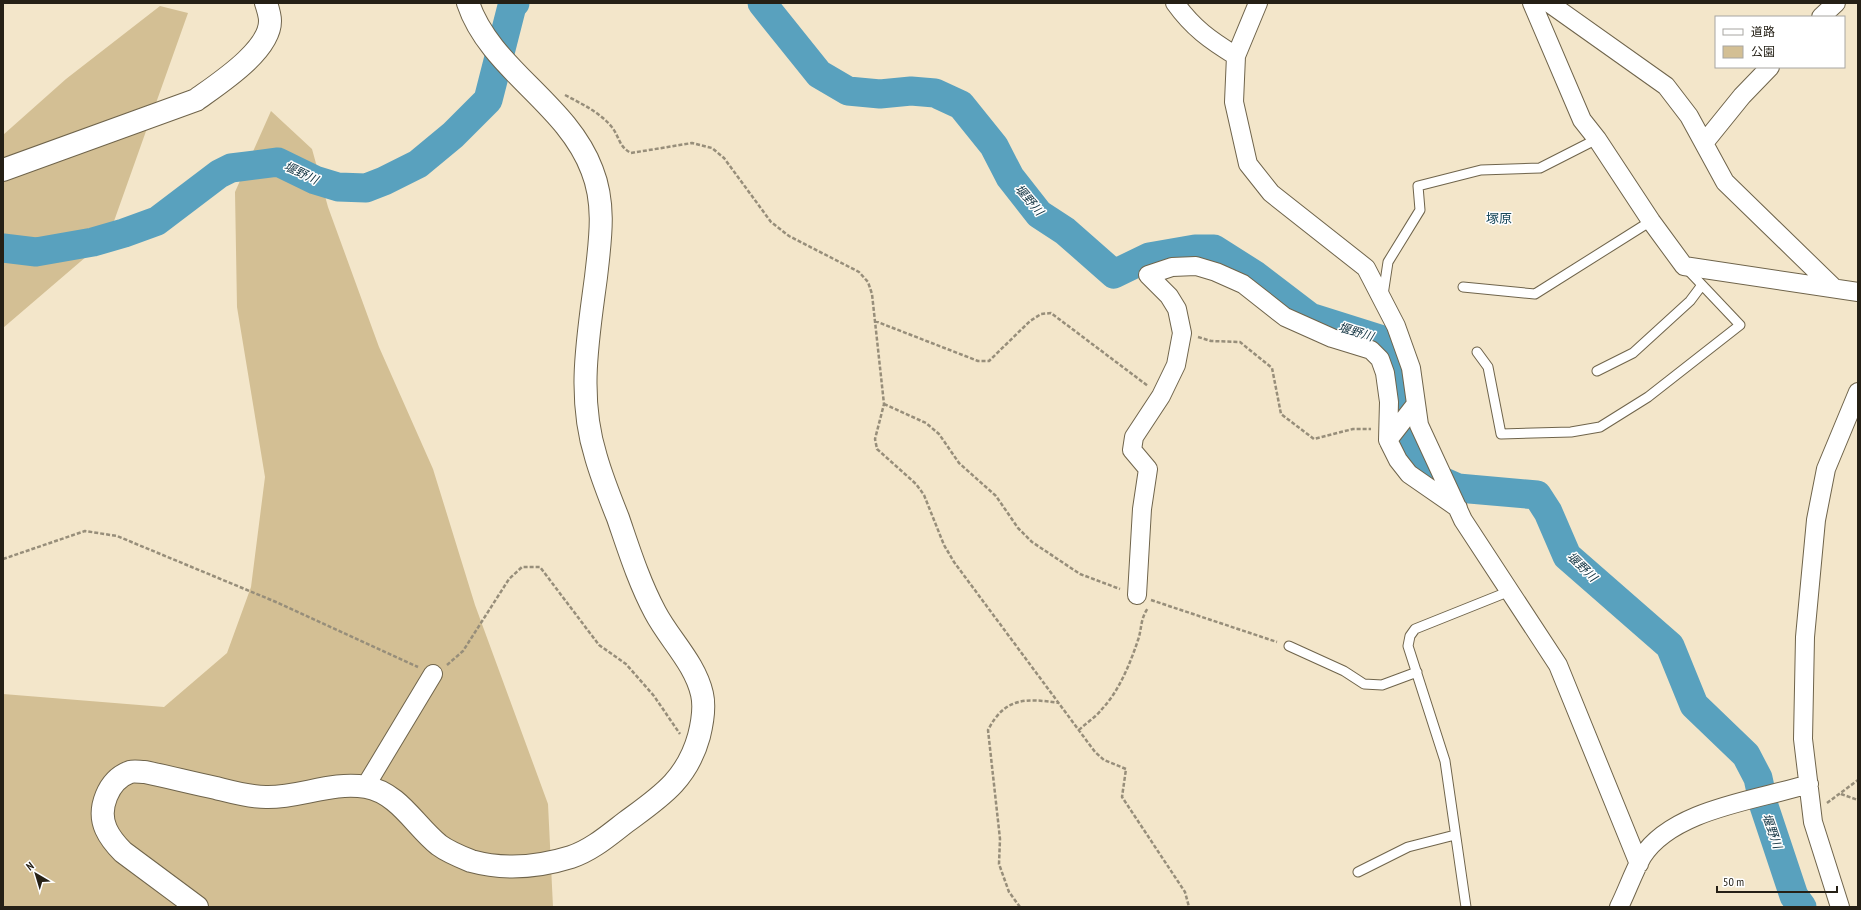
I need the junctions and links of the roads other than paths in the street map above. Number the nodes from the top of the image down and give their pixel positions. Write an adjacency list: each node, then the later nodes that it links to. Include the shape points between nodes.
1 (266, 3): 13 (street, via 270,22 264,41 223,81 196,100)
2 (468, 3): 33 (street, via 472,16 485,37 556,113 577,142 592,170 602,224 585,367 586,414 595,455 642,586 658,618 691,667 703,695 702,723 695,750 684,773 665,793 600,842 576,855 554,862 526,867 502,866 471,860 441,847 401,806 380,791)
3 (1175, 3): 9 (street, via 1209,40)
4 (1258, 3): 9 (street)
5 (1532, 3): 11 (street, via 1582,120)
6 (1549, 3): 12 (street, via 1666,86 1689,116)
7 (1836, 3): 8 (street)
8 (1822, 16)
9 (1236, 56): 20 (street, via 1234,102 1248,164 1271,193 1366,268)
10 (1769, 68): 12 (street, via 1742,96)
11 (1597, 139): 14 (street); 20 (lane, via 1540,168 1480,170 1418,186 1420,210 1388,262)
12 (1704, 143): 18 (street, via 1726,182)
13 (3, 170)
14 (1651, 221): 15 (street); 17 (lane, via 1535,294)
15 (1684, 266): 16 (lane); 18 (street)
16 (1702, 285): 21 (lane, via 1740,325 1648,397 1600,427 1571,432 1501,434 1488,367); 22 (lane, via 1690,302 1633,353)
17 (1463, 287)
18 (1834, 288): 19 (street)
19 (1858, 292)
20 (1382, 299): 24 (street, via 1396,326 1411,368)
21 (1477, 352)
22 (1597, 371)
23 (1858, 392): 32 (street, via 1826,469 1816,520 1805,637 1803,740)
24 (1414, 407): 25 (street); 26 (street, via 1419,425)
25 (1390, 434): 26 (street, via 1398,460 1409,474); 28 (street, via 1385,373 1380,359 1371,350 1332,338 1286,317 1243,284 1216,272 1196,266 1172,267 1148,275 1169,296 1177,309 1182,333 1176,365 1161,396 1134,437 1132,450 1148,469 1142,509)
26 (1456, 505): 27 (street, via 1463,520)
27 (1510, 591): 30 (lane, via 1415,629 1408,646); 35 (street, via 1558,666)
28 (1137, 595)
29 (1289, 646): 30 (lane, via 1344,671 1364,684 1382,685)
30 (1417, 672): 34 (lane, via 1445,760)
31 (433, 674): 33 (street)
32 (1809, 784): 35 (street, via 1699,814 1665,833 1643,856); 40 (street, via 1813,815 1831,884)
33 (365, 787): 38 (street, via 343,786 268,797 246,795 145,772 130,772 118,780 109,791 102,816 105,828 113,841 123,852)
34 (1455, 835): 36 (lane, via 1408,847); 39 (lane)
35 (1639, 864): 37 (street)
36 (1358, 872)
37 (1622, 905)
38 (197, 907)
39 (1466, 907)
40 (1840, 907)

